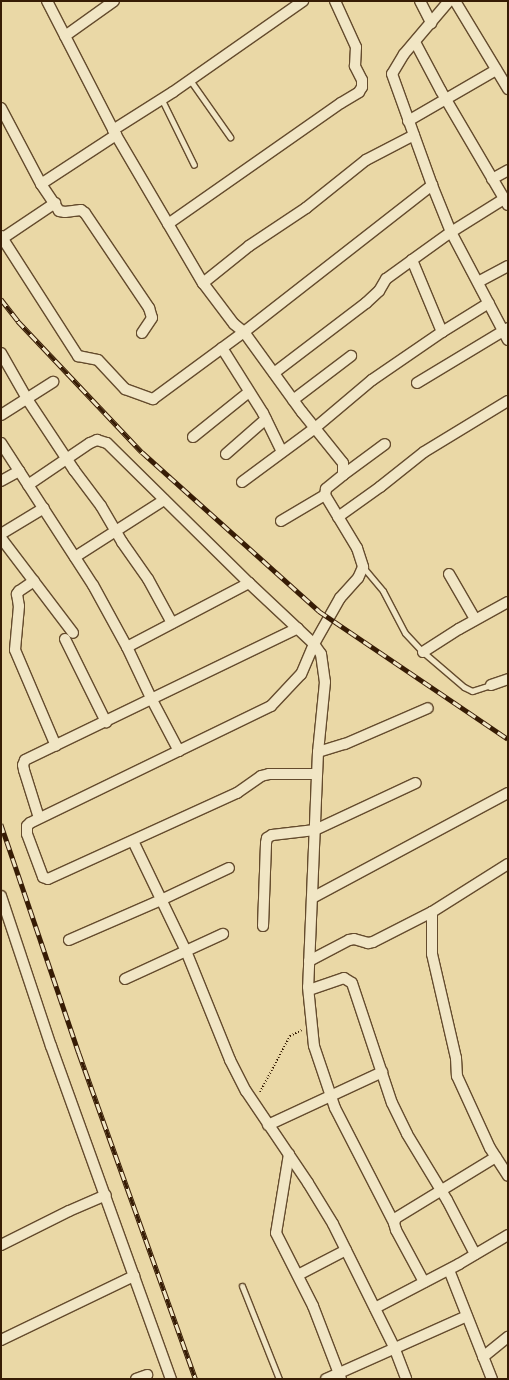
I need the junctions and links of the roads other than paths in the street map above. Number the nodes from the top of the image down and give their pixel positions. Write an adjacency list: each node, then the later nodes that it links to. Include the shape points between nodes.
1 (48, 1): 9 (street)
2 (114, 1): 9 (street)
3 (303, 1): 12 (street)
4 (335, 1): 28 (street, via 356,47 355,66 362,80 359,92)
5 (420, 1): 8 (street)
6 (449, 1): 8 (street)
7 (456, 1): 11 (street)
8 (431, 23): 10 (street)
9 (65, 36): 18 (street)
10 (415, 42): 14 (street); 17 (street, via 392,74)
11 (496, 70): 13 (street); 14 (street)
12 (190, 80): 15 (street); 20 (lane)
13 (508, 89)
14 (446, 99): 17 (street); 23 (street)
15 (162, 100): 18 (street); 21 (lane)
16 (1, 108): 24 (street)
17 (408, 121): 19 (street)
18 (114, 132): 24 (street); 28 (street)
19 (414, 135): 25 (street); 33 (street, via 366,160 306,208 249,246)
20 (230, 137)
21 (194, 165)
22 (508, 170): 23 (street)
23 (492, 179): 26 (street)
24 (41, 184): 27 (street)
25 (432, 185): 29 (street); 36 (street)
26 (506, 202): 29 (street)
27 (55, 203): 30 (street); 38 (street, via 59,210 81,210 85,213 150,308 152,318)
28 (168, 224): 33 (street)
29 (451, 232): 31 (street); 34 (street)
30 (2, 237): 40 (street, via 78,356 98,360 125,389 153,399)
31 (412, 260): 37 (street); 43 (street, via 386,279 366,303)
32 (508, 266): 34 (street)
33 (203, 282): 36 (street, via 234,324)
34 (478, 282): 35 (street)
35 (489, 303): 37 (street); 39 (street)
36 (244, 332): 40 (street); 43 (street)
37 (442, 332): 52 (street, via 372,380)
38 (142, 333)
39 (506, 333): 45 (street)
40 (222, 348): 46 (street)
41 (1, 353): 47 (street)
42 (351, 356): 48 (street)
43 (274, 373): 48 (street)
44 (53, 382): 47 (street)
45 (417, 383)
46 (249, 392): 51 (street); 53 (street)
47 (27, 400): 50 (street); 58 (street)
48 (293, 400): 52 (street)
49 (508, 401): 67 (street, via 424,452)
50 (1, 415)
51 (266, 419): 56 (street); 57 (street)
52 (314, 428): 56 (street); 60 (street, via 343,463)
53 (193, 437)
54 (1, 443): 59 (street)
55 (385, 444): 60 (street)
56 (282, 452): 62 (street)
57 (226, 454)
58 (68, 460): 63 (street); 65 (street, via 90,443 107,443); 69 (street)
59 (19, 471): 61 (street); 63 (street)
60 (343, 474): 64 (street, via 326,489)
61 (1, 481)
62 (242, 482)
63 (28, 485): 66 (street)
64 (325, 495): 67 (street); 68 (street)
65 (164, 500): 69 (street); 76 (street)
66 (44, 508): 70 (street); 72 (street)
67 (338, 517): 73 (street, via 357,548)
68 (281, 521)
69 (116, 531): 72 (street); 79 (street, via 148,579)
70 (1, 534)
71 (1, 538): 75 (street)
72 (75, 557): 82 (street)
73 (363, 567): 81 (street, via 358,578 340,598); 83 (lane, via 383,591 405,633)
74 (449, 574): 78 (street)
75 (34, 581): 88 (street, via 69,636); 89 (street, via 17,594 19,606 15,650)
76 (249, 583): 79 (street); 80 (street)
77 (508, 602): 78 (street)
78 (475, 619): 83 (street)
79 (172, 622): 82 (street)
80 (298, 628): 81 (street); 86 (street)
81 (314, 644): 90 (street, via 301,674 271,706); 91 (street, via 323,659 325,682)
82 (127, 647): 86 (street)
83 (423, 652): 85 (lane, via 472,691)
84 (508, 679): 85 (street)
85 (491, 685)
86 (151, 699): 88 (street); 90 (street)
87 (428, 708): 91 (street, via 345,744)
88 (106, 722): 89 (street)
89 (56, 746): 95 (street, via 25,760 23,765)
90 (179, 751): 95 (street)
91 (318, 752): 92 (street)
92 (317, 774): 96 (street); 97 (street, via 261,776 237,793)
93 (416, 783): 96 (street)
94 (508, 793): 101 (street)
95 (39, 818): 97 (street, via 30,822 27,830 45,878 48,879)
96 (315, 830): 101 (street); 105 (street, via 272,835 267,838)
97 (133, 840): 102 (street)
98 (508, 864): 103 (street)
99 (229, 868): 102 (street)
100 (1, 896): 104 (street)
101 (312, 898): 109 (street)
102 (161, 900): 107 (street); 108 (street)
103 (432, 912): 109 (street, via 373,942 368,944 354,939 349,940); 116 (street, via 432,954 456,1058 457,1076)
104 (6, 925): 119 (street)
105 (263, 926)
106 (223, 934): 108 (street)
107 (69, 940)
108 (186, 951): 110 (street); 114 (street, via 230,1060)
109 (309, 962): 111 (street)
110 (125, 980)
111 (308, 990): 112 (street, via 344,978 352,983); 113 (street, via 314,1046)
112 (382, 1072): 113 (street); 118 (street, via 392,1103 407,1134)
113 (330, 1094): 114 (street); 120 (street)
114 (268, 1125): 115 (street)
115 (289, 1154): 123 (street); 126 (street, via 276,1233)
116 (496, 1157): 117 (street); 118 (street)
117 (508, 1176)
118 (442, 1191): 120 (street, via 396,1218); 124 (street)
119 (106, 1195): 122 (street); 127 (street)
120 (394, 1223): 128 (street)
121 (508, 1235): 124 (street)
122 (1, 1245)
123 (346, 1250): 126 (street); 130 (street)
124 (475, 1254): 125 (street)
125 (448, 1270): 128 (street); 131 (street)
126 (298, 1275): 138 (street)
127 (134, 1276): 133 (street); 140 (street)
128 (424, 1282): 130 (street)
129 (242, 1286): 141 (lane)
130 (375, 1308): 134 (street)
131 (466, 1316): 134 (street); 135 (street)
132 (508, 1337): 135 (street)
133 (1, 1340)
134 (394, 1347): 138 (street); 143 (street)
135 (483, 1357): 136 (street)
136 (488, 1368): 144 (street); 145 (street)
137 (147, 1375): 139 (street)
138 (340, 1376): 142 (street)
139 (136, 1379)
140 (171, 1379)
141 (279, 1379)
142 (326, 1379)
143 (406, 1379)
144 (486, 1379)
145 (492, 1379)

